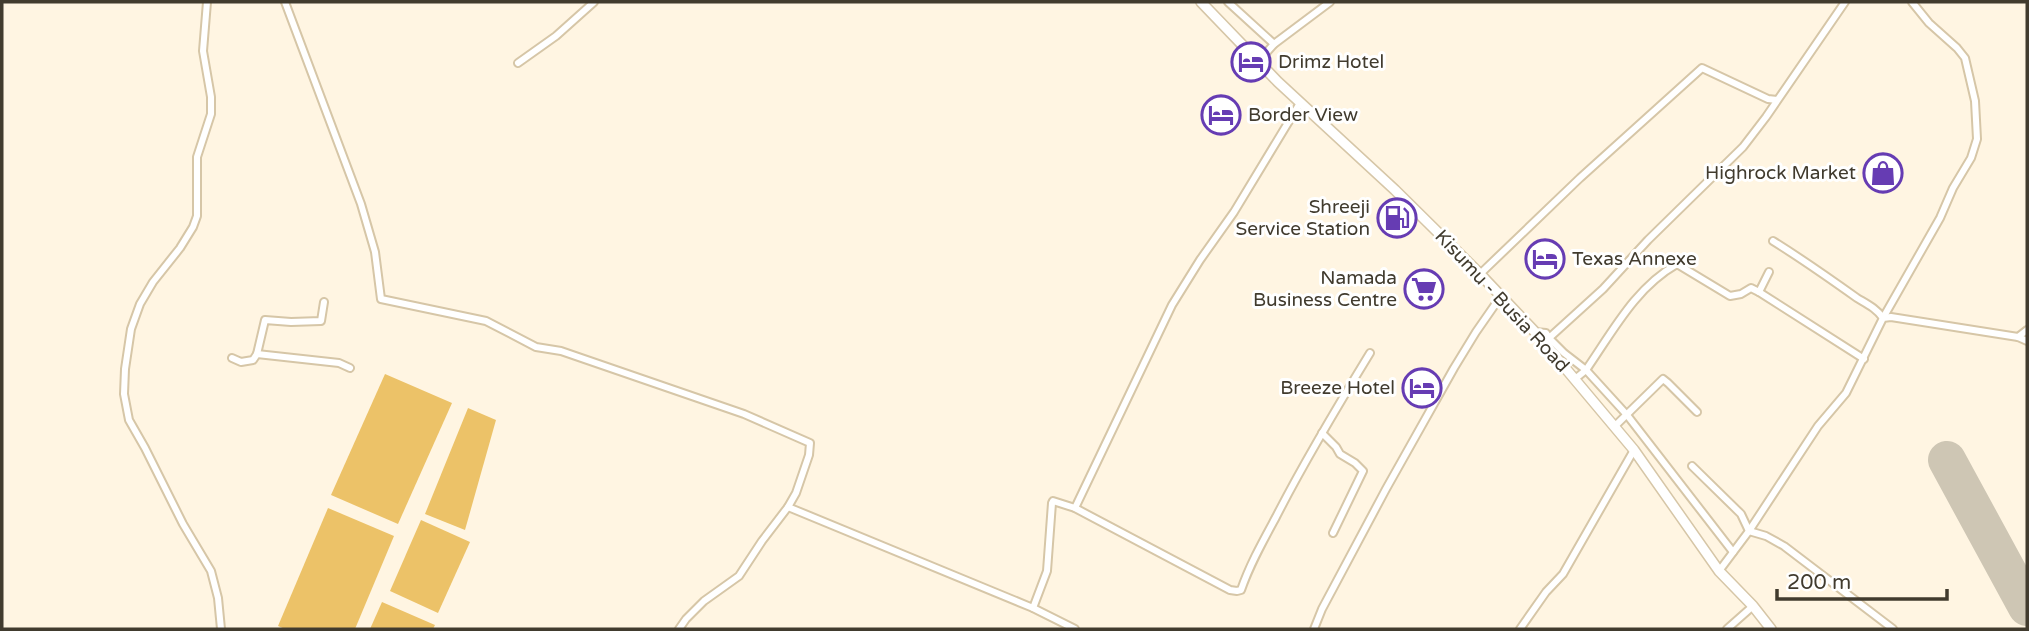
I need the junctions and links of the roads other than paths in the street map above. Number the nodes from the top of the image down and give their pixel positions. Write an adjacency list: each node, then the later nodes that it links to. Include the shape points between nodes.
1 (207, 2): 47 (street, via 203,51 211,114 197,157 198,216 140,304 131,329 124,394 129,420 211,570)
2 (285, 2): 39 (street, via 361,204 376,252 381,299 486,321 536,347 561,351 744,414 806,440 811,448)
3 (594, 2): 11 (street)
4 (1201, 2): 10 (highway, Kisumu - Busia Road)
5 (1228, 2): 9 (street)
6 (1330, 2): 9 (street)
7 (1845, 2): 12 (street)
8 (1912, 2): 20 (street, via 1965,58 1975,101 1977,139 1940,218)
9 (1275, 44): 10 (street)
10 (1259, 61): 13 (highway, Kisumu - Busia Road)
11 (518, 63)
12 (1777, 100): 16 (street, via 1702,68); 24 (street, via 1732,158)
13 (1300, 103): 16 (highway, Kisumu - Busia Road); 40 (street, via 1172,305)
14 (1773, 241): 20 (street, via 1877,309)
15 (1769, 272): 17 (street)
16 (1480, 274): 18 (highway, Kisumu - Busia Road)
17 (1759, 292): 29 (street); 31 (street, via 1751,288 1730,296 1677,264 1635,299)
18 (1501, 296): 22 (highway, Kisumu - Busia Road); 50 (street, via 1405,455)
19 (324, 302): 27 (street, via 321,321 265,320)
20 (1883, 318): 23 (street); 29 (street)
21 (2027, 330): 23 (street)
22 (1535, 332): 24 (street, via 1546,332); 32 (highway, Kisumu - Busia Road)
23 (2018, 337): 25 (street)
24 (1549, 338): 31 (street)
25 (2027, 341)
26 (1370, 353): 36 (street)
27 (257, 354): 28 (street, via 253,360 241,362); 30 (street)
28 (232, 358)
29 (1864, 359): 41 (street, via 1846,393 1818,426)
30 (350, 368)
31 (1586, 370): 32 (street); 34 (street)
32 (1575, 379): 35 (highway, Kisumu - Busia Road)
33 (1697, 412): 34 (street, via 1663,379)
34 (1627, 415): 35 (street); 43 (street)
35 (1615, 426): 37 (highway, Kisumu - Busia Road)
36 (1322, 433): 40 (street, via 1241,590 1230,590); 42 (street, via 1363,471)
37 (1634, 450): 44 (highway, Kisumu - Busia Road); 51 (street, via 1563,574)
38 (1692, 466): 41 (street, via 1741,514)
39 (788, 507): 46 (street); 48 (street, via 739,576 704,601)
40 (1075, 508): 46 (street, via 1052,501 1047,571)
41 (1749, 531): 43 (street); 54 (street, via 1784,547)
42 (1332, 533)
43 (1733, 552): 44 (street)
44 (1719, 571): 45 (highway, Kisumu - Busia Road)
45 (1753, 607): 52 (street); 53 (highway, Kisumu - Busia Road)
46 (1034, 608): 49 (street)
47 (221, 629)
48 (679, 629)
49 (1075, 629)
50 (1314, 629)
51 (1520, 629)
52 (1727, 629)
53 (1771, 629)
54 (1893, 629)

